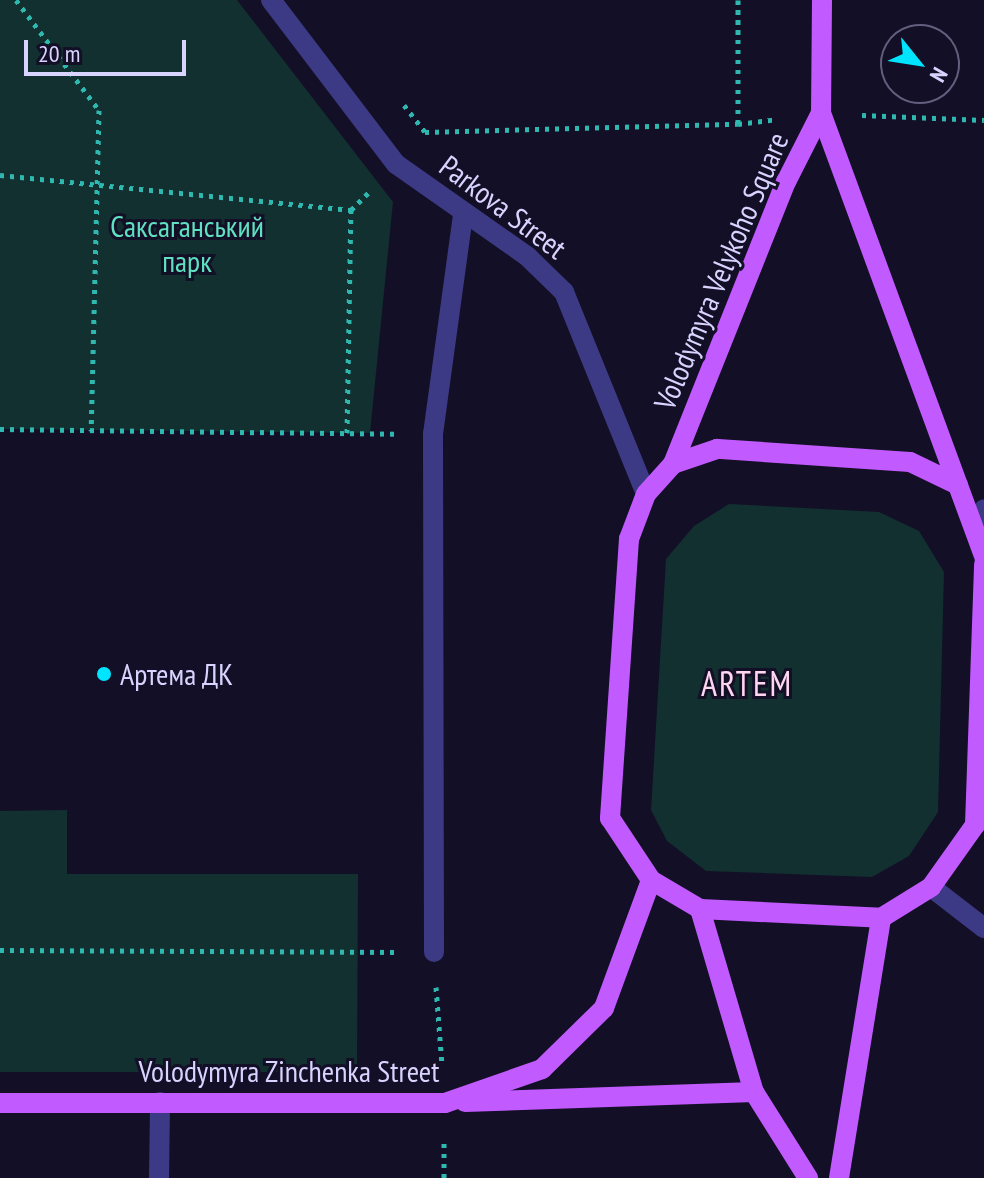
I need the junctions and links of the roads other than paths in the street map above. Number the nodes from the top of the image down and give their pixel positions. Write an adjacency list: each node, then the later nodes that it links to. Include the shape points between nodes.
1 (271, 0): 4 (street, Parkova Street, via 396,164)
2 (822, 0): 3 (main road)
3 (821, 113): 5 (main road, Volodymyra Velykoho Square, via 786,182); 6 (main road, Volodymyra Velykoho Square)
4 (463, 214): 7 (street, Parkova Street, via 527,256 564,292); 16 (street, via 433,434)
5 (673, 464): 6 (main road, Volodymyra Velykoho Square, via 717,449 910,462); 7 (main road, Volodymyra Velykoho Square)
6 (958, 485): 8 (main road, Volodymyra Velykoho Square)
7 (646, 494): 11 (main road, Volodymyra Velykoho Square, via 629,539 610,818)
8 (980, 515): 9 (main road, Volodymyra Velykoho Square)
9 (984, 557)
10 (984, 564): 12 (main road, via 975,825)
11 (651, 880): 13 (main road, Volodymyra Velykoho Square); 20 (main road, Volodymyra Zinchenka Street, via 604,1008 542,1069)
12 (931, 887): 14 (main road); 15 (street)
13 (700, 909): 14 (main road, Volodymyra Velykoho Square); 17 (main road)
14 (881, 918): 23 (main road)
15 (984, 928)
16 (434, 952)
17 (754, 1092): 20 (main road); 22 (main road)
18 (160, 1102): 19 (main road, Volodymyra Zinchenka Street); 20 (main road, Volodymyra Zinchenka Street); 21 (street)
19 (0, 1103)
20 (445, 1103)
21 (159, 1178)
22 (808, 1178)
23 (839, 1178)

